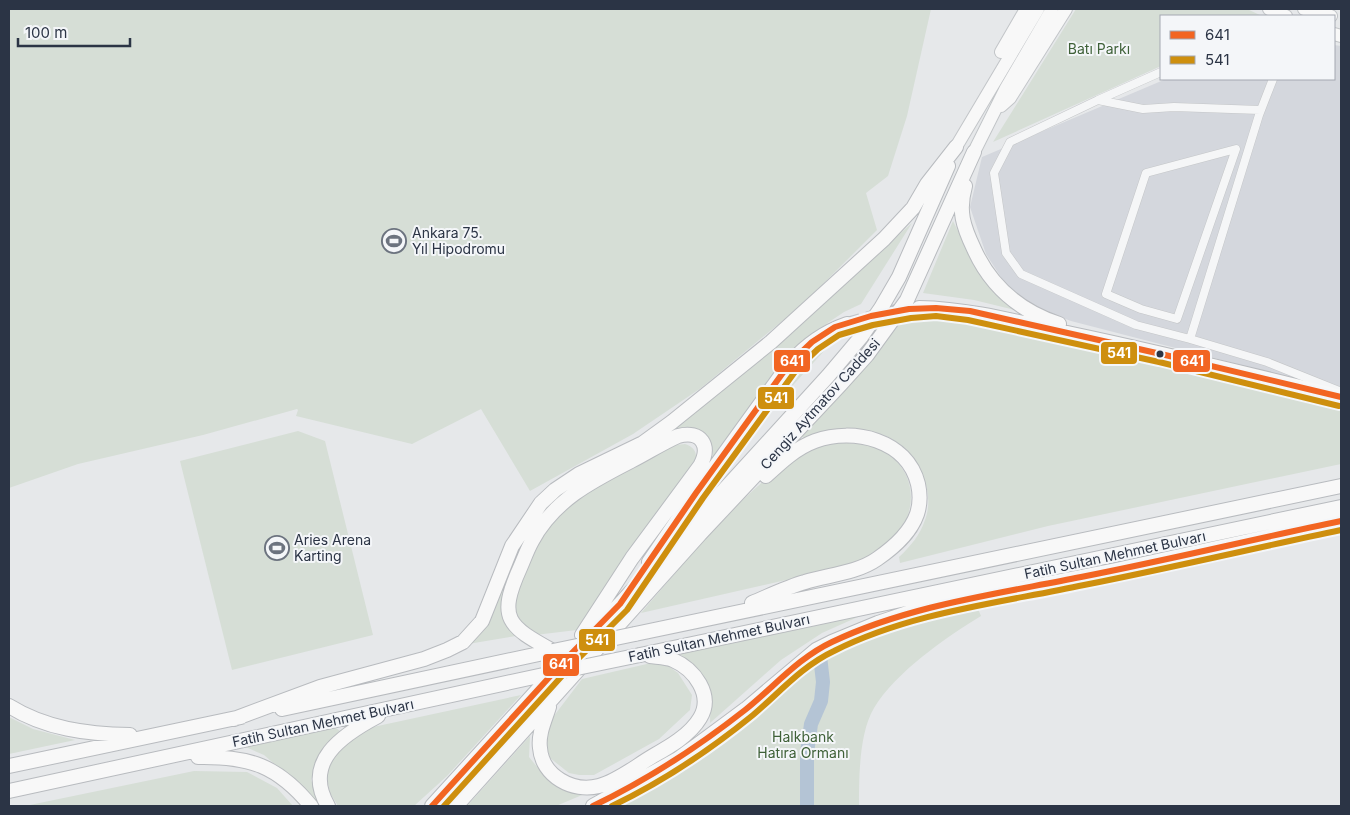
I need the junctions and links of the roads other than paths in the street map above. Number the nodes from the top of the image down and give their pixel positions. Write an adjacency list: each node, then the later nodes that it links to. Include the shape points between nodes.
1 (1026, 9): 14 (main road, Cengiz Aytmatov Caddesi, via 973,102)
2 (1038, 9): 14 (main road, Cengiz Aytmatov Caddesi)
3 (1052, 9): 13 (main road, Cengiz Aytmatov Caddesi)
4 (1066, 9): 13 (main road, Cengiz Aytmatov Caddesi, via 1010,98)
5 (1269, 9): 7 (main road)
6 (1309, 9): 8 (main road)
7 (1284, 15)
8 (1327, 15)
9 (1160, 72): 11 (street)
10 (1273, 80): 12 (street)
11 (1098, 100): 12 (street, via 1143,108); 20 (street, via 1010,142 994,173 1006,253 1021,274)
12 (1260, 110): 21 (street)
13 (992, 115): 16 (main road, Cengiz Aytmatov Caddesi)
14 (964, 133): 15 (main road, Cengiz Aytmatov Caddesi)
15 (956, 147): 30 (highway, Cengiz Aytmatov Caddesi, via 899,277 861,337); 39 (highway, via 900,224 771,342 643,444 579,474 541,503 512,546 482,622 463,642 424,660 320,687)
16 (974, 152): 22 (highway, via 961,211 968,239 989,278 1025,308 1044,319); 28 (highway, Cengiz Aytmatov Caddesi, via 917,280 897,315 867,355)
17 (919, 308): 22 (highway, via 980,313)
18 (1140, 309): 18 (street, via 1106,294 1146,173 1236,150 1177,320); 20 (street)
19 (847, 324): 30 (highway, via 829,330 790,363)
20 (1136, 325): 21 (street)
21 (1190, 338): 23 (street, via 1267,362)
22 (1114, 343): 24 (highway)
23 (1341, 392)
24 (1341, 397)
25 (1341, 486): 32 (highway, Fatih Sultan Mehmet Bulvarı)
26 (1341, 507): 29 (highway, Fatih Sultan Mehmet Bulvarı)
27 (1341, 520): 31 (highway)
28 (700, 534): 32 (highway, via 790,455 810,443 835,436 872,438 889,446 911,466 918,488 917,514 911,526 875,560 802,583); 36 (highway, Cengiz Aytmatov Caddesi)
29 (1046, 570): 31 (highway, via 1007,585 946,599); 34 (highway, Fatih Sultan Mehmet Bulvarı)
30 (620, 604): 35 (highway, Cengiz Aytmatov Caddesi)
31 (916, 610): 49 (highway, via 816,650 746,709 678,759)
32 (719, 617): 33 (highway, Fatih Sultan Mehmet Bulvarı, bridge)
33 (552, 651): 35 (highway, via 522,633 515,626 507,606 512,585 540,528 582,487 678,436 696,436 704,445 705,458 632,558); 39 (highway, Fatih Sultan Mehmet Bulvarı)
34 (640, 655): 36 (highway, via 672,659 688,669 703,691 704,706 700,718 687,733 601,786 577,788 557,778 542,759 539,746); 38 (highway, Fatih Sultan Mehmet Bulvarı, bridge)
35 (565, 660): 46 (highway); 47 (highway)
36 (550, 703): 48 (highway, Cengiz Aytmatov Caddesi)
37 (9, 706): 40 (highway, via 50,726 102,734)
38 (392, 708): 41 (highway, Fatih Sultan Mehmet Bulvarı); 45 (highway, via 362,724 329,751 320,773 320,785)
39 (234, 719): 40 (highway, Fatih Sultan Mehmet Bulvarı)
40 (154, 736): 42 (highway, Fatih Sultan Mehmet Bulvarı)
41 (167, 757): 43 (highway, Fatih Sultan Mehmet Bulvarı); 44 (highway, via 218,756 250,762 282,777)
42 (9, 766)
43 (9, 791)
44 (311, 806)
45 (328, 806)
46 (422, 806)
47 (432, 806)
48 (456, 806)
49 (593, 806)

